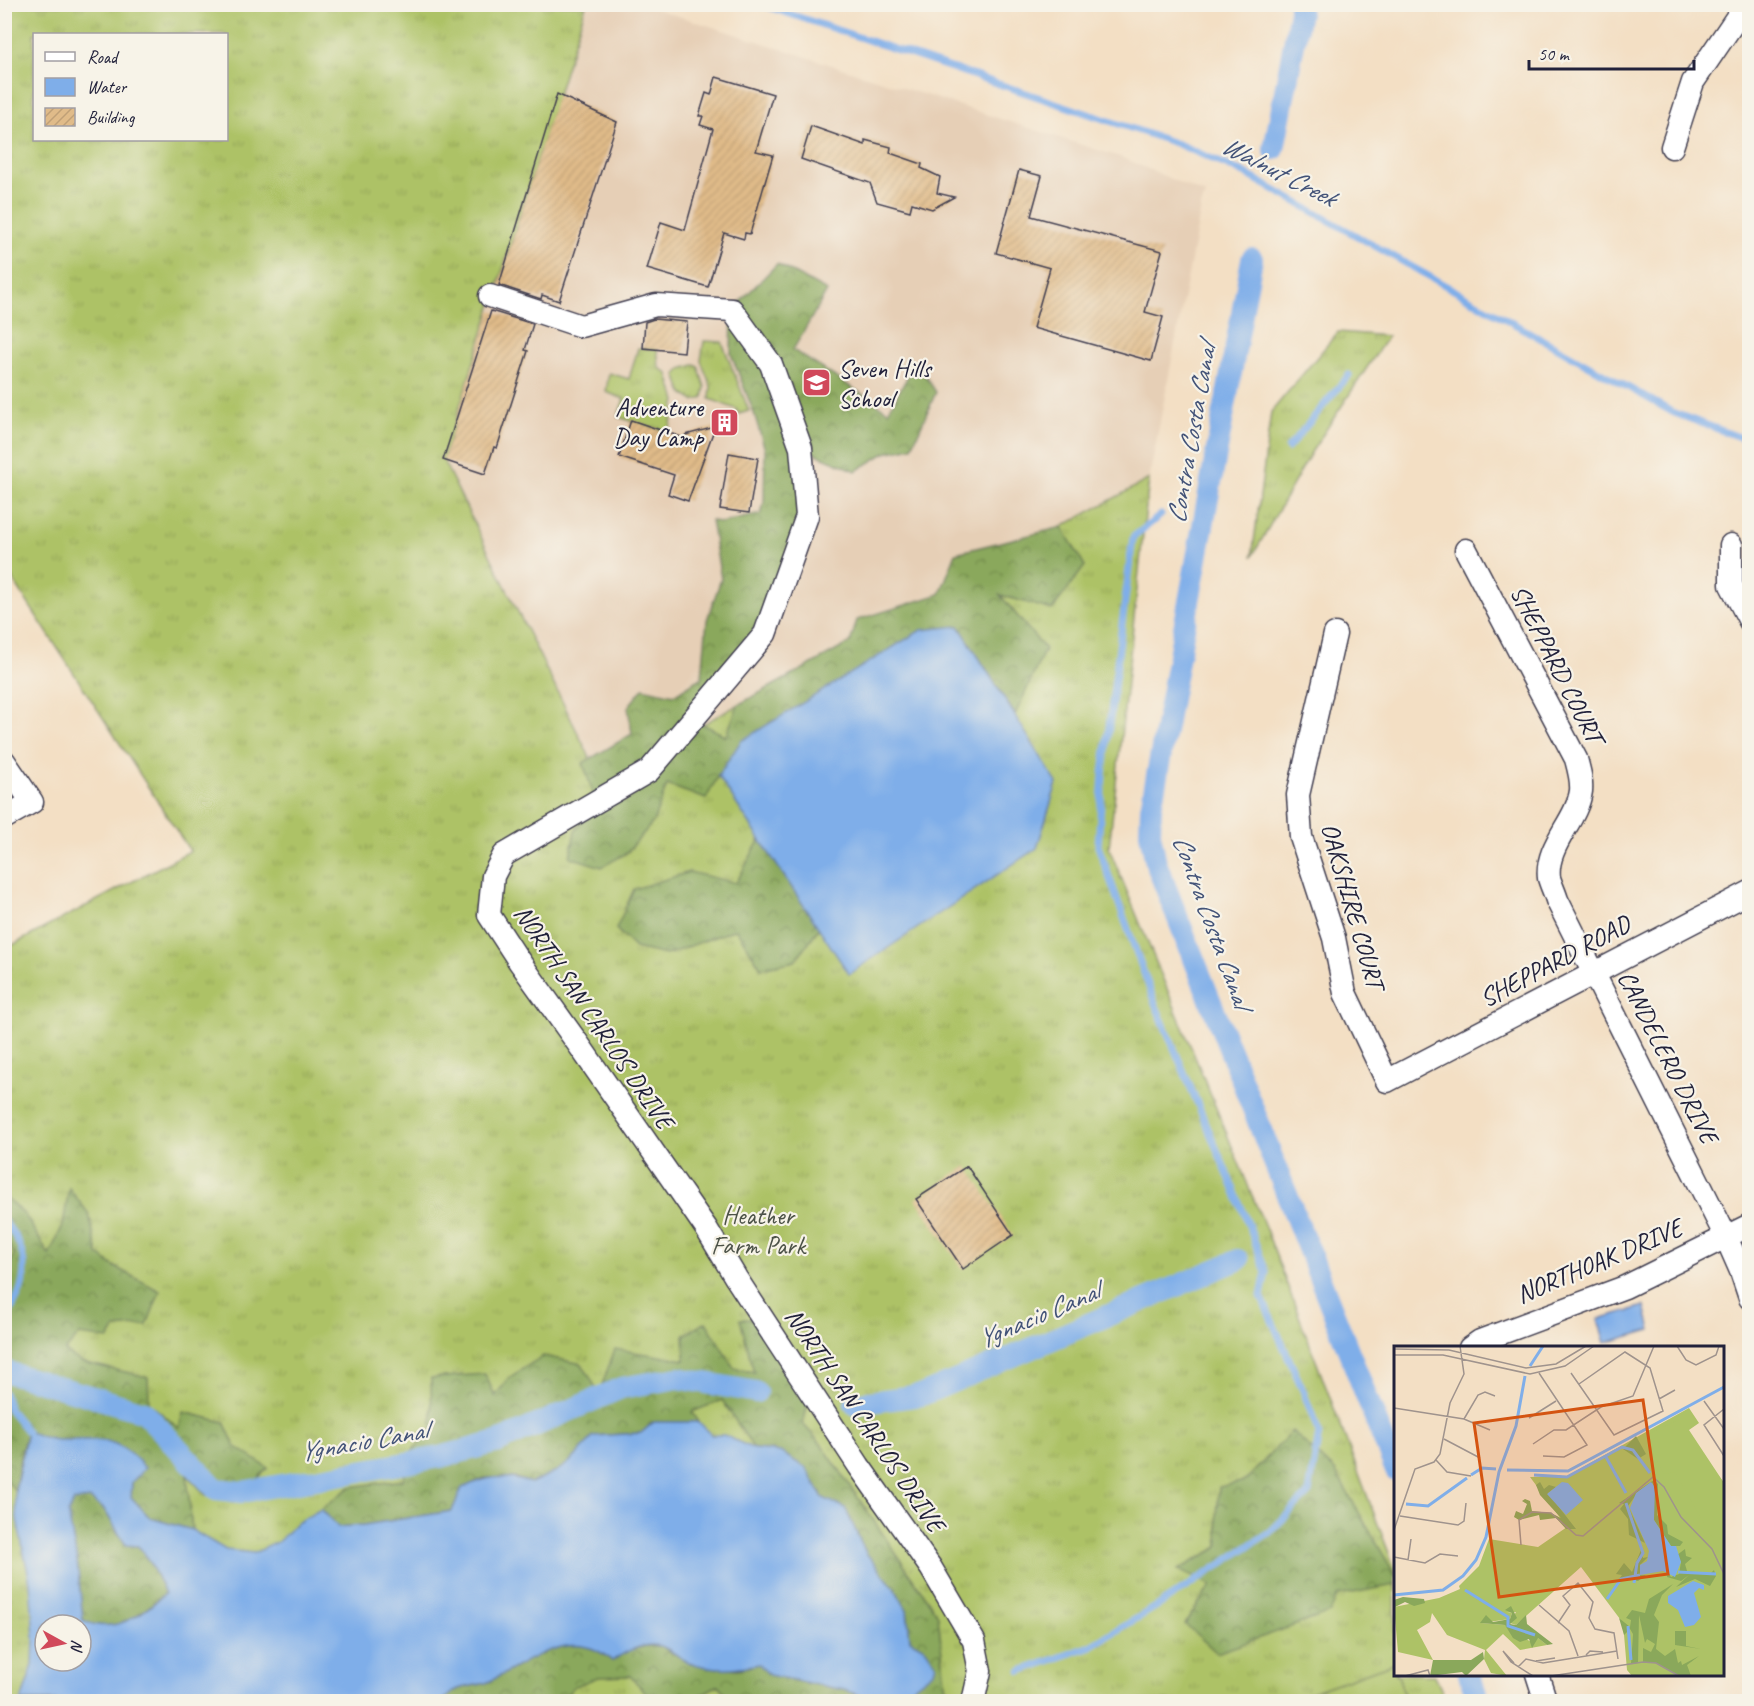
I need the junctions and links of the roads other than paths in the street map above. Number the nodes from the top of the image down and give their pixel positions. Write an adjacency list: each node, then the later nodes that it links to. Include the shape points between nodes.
1 (1746, 4): 2 (street, via 1693,82)
2 (1672, 147)
3 (490, 296): 18 (street, NORTH SAN CARLOS DRIVE, via 581,326 656,305 732,310 771,364 801,448 807,516 765,634 649,771 504,855 493,876 489,915 706,1228 859,1466 931,1568 974,1641 980,1671)
4 (1731, 546): 6 (street, via 1731,585)
5 (1466, 550): 11 (street, SHEPPARD COURT, via 1576,759 1581,792 1557,842 1549,877)
6 (1749, 621)
7 (1335, 634): 12 (street, OAKSHIRE COURT, via 1298,795 1301,837 1334,938 1345,993)
8 (4, 761): 9 (street, via 32,802)
9 (4, 818)
10 (1749, 892): 11 (street, SHEPPARD ROAD)
11 (1594, 972): 12 (street, SHEPPARD ROAD); 14 (street, CANDELERO DRIVE)
12 (1387, 1081)
13 (1749, 1225): 14 (street, NORTHOAK DRIVE)
14 (1726, 1237): 15 (street, CANDELERO DRIVE); 16 (street, NORTHOAK DRIVE, via 1625,1287)
15 (1749, 1298)
16 (1472, 1346)
17 (1538, 1676): 19 (street)
18 (973, 1701)
19 (1546, 1701)

